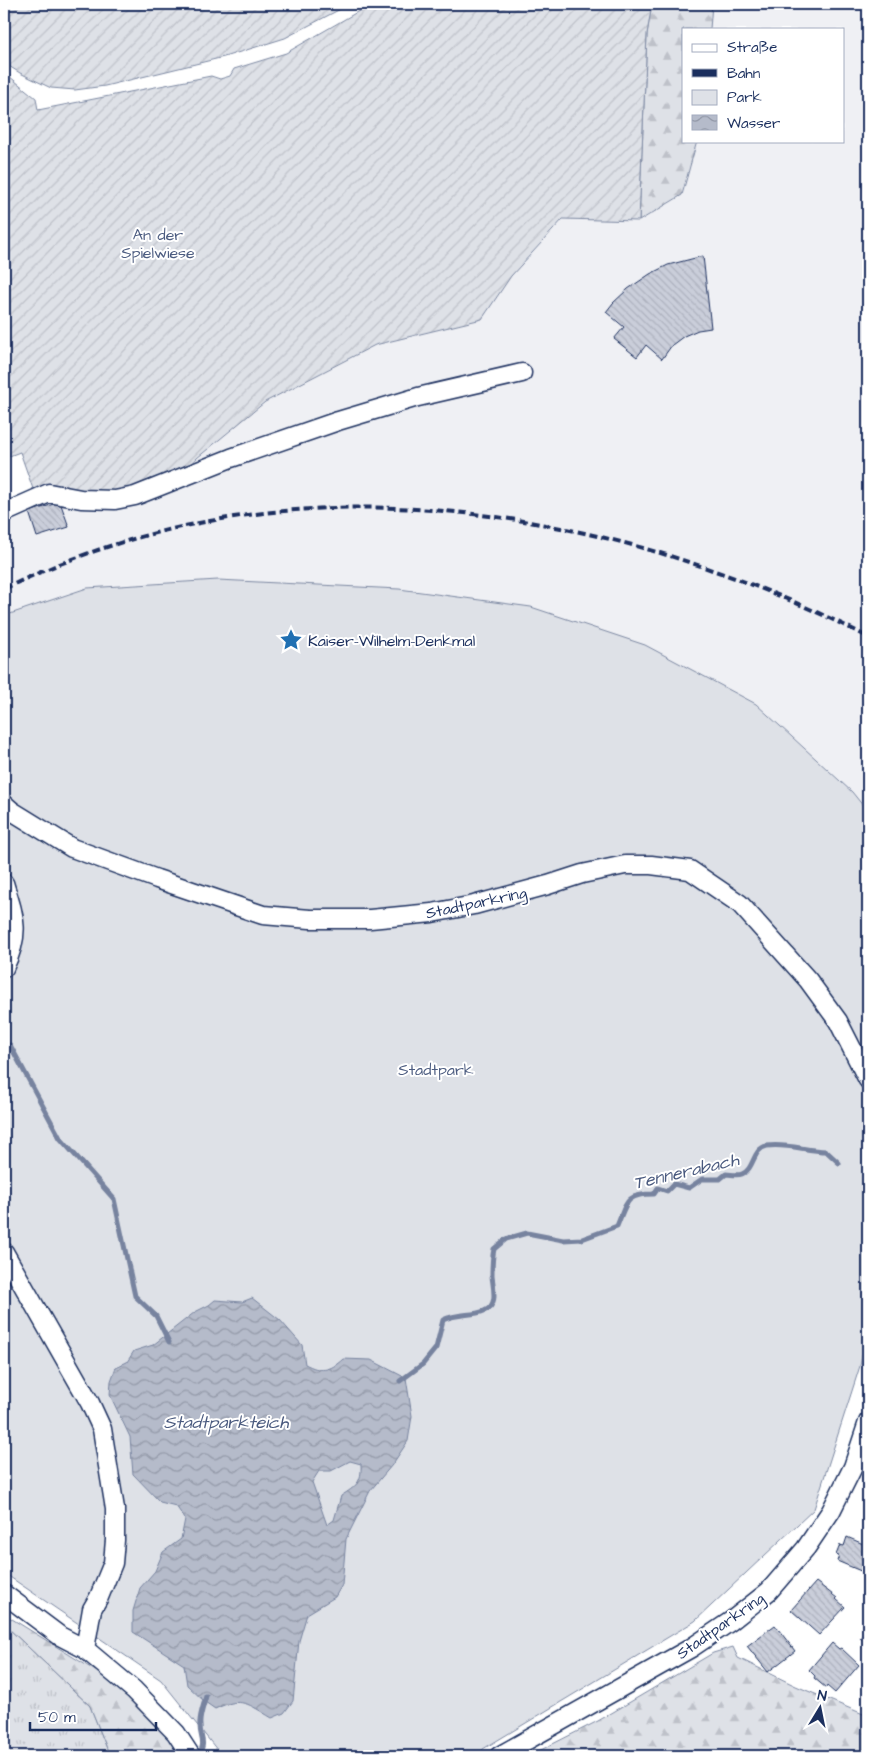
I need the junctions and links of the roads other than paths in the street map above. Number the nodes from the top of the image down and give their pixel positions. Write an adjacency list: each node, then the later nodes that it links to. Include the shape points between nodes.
1 (522, 374): 2 (street, via 418,397 338,421 135,496 115,500 81,499 49,493)
2 (4, 513)
3 (4, 804): 6 (street, Stadtparkring, via 72,848 263,915 370,919 432,913 625,866 651,865 690,870 740,904 808,980 838,1021)
4 (4, 882): 5 (street, via 16,927 12,952)
5 (4, 968)
6 (868, 1080)
7 (4, 1252): 10 (street, via 102,1429 115,1508 115,1540 113,1563 92,1609)
8 (868, 1422): 12 (street, Stadtparkring, via 853,1467 830,1511 806,1548 768,1591 691,1648)
9 (4, 1594): 10 (street, via 60,1636)
10 (85, 1649): 11 (street, via 134,1690 176,1733)
11 (191, 1756)
12 (498, 1756)

